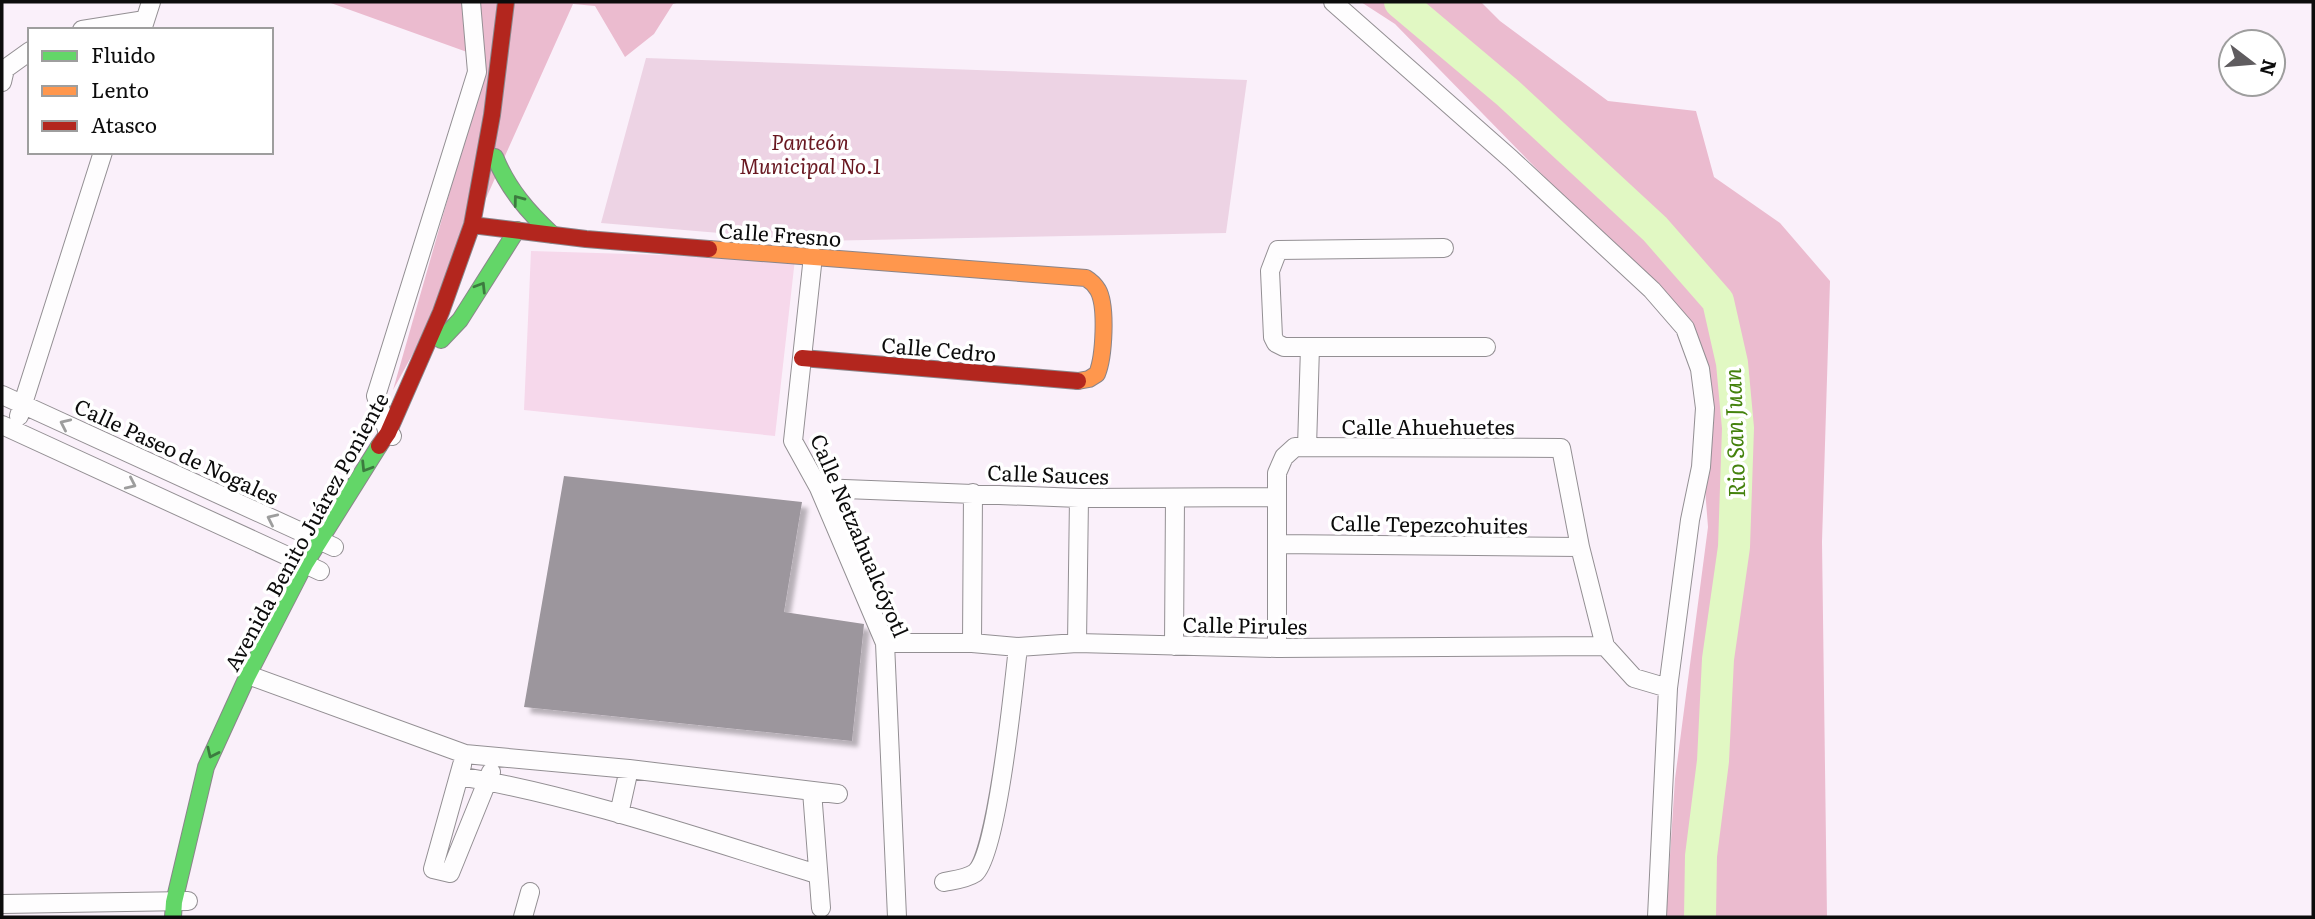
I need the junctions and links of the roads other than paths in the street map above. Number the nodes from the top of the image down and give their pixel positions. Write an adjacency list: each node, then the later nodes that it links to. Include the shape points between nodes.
1 (152, 2): 5 (street)
2 (471, 2): 24 (street, via 477,72 376,396)
3 (1333, 2): 43 (street, via 1511,159 1651,289 1685,328 1700,369 1705,408 1701,467)
4 (512, 4): 10 (main road, Avenida Benito Juárez Poniente); 11 (main road, Avenida Benito Juárez Poniente)
5 (144, 25): 6 (street)
6 (107, 28)
7 (28, 52): 8 (street, via 5,69)
8 (2, 82)
9 (102, 154): 22 (street)
10 (495, 157): 11 (main road, Avenida Benito Juárez Poniente); 13 (main road, one-way to 10, via 523,207 502,177)
11 (477, 225): 12 (main road, Calle Fresno); 16 (main road, Avenida Benito Juárez Poniente, via 453,314); 24 (main road, Avenida Benito Juárez Poniente)
12 (517, 230): 13 (main road, Calle Fresno); 16 (main road, one-way to 12, via 460,320)
13 (554, 235): 15 (main road, Calle Fresno)
14 (1444, 248): 18 (street, via 1278,250 1270,271 1273,337 1284,347)
15 (813, 256): 19 (street, Calle Netzahualcóyotl); 20 (main road, Calle Fresno, via 1086,278 1101,296 1102,361 1090,380)
16 (441, 340): 24 (main road, Avenida Benito Juárez Poniente)
17 (1486, 346): 18 (street)
18 (1310, 347): 25 (street)
19 (802, 358): 20 (main road, Calle Cedro); 26 (street, Calle Netzahualcóyotl, via 793,441)
20 (1072, 381)
21 (2, 395): 22 (street, Calle Paseo de Nogales)
22 (23, 405): 23 (street); 31 (street, Calle Paseo de Nogales, one-way to 22)
23 (8, 427): 34 (street, one-way to 34)
24 (393, 436): 31 (main road, Avenida Benito Juárez Poniente)
25 (1301, 447): 28 (street, via 1284,457); 33 (street, Calle Ahuehuetes, via 1561,448)
26 (819, 488): 27 (street, Calle Sauces); 35 (street, Calle Netzahualcóyotl)
27 (973, 493): 29 (street, Calle Sauces); 36 (street)
28 (1275, 496): 30 (street, Calle Sauces); 32 (street)
29 (1079, 498): 30 (street, Calle Sauces); 37 (street)
30 (1175, 498): 38 (street)
31 (326, 544): 34 (main road, Avenida Benito Juárez Poniente)
32 (1278, 544): 33 (street, Calle Tepezcohuites); 41 (street)
33 (1580, 547): 39 (street)
34 (313, 568): 42 (main road, Avenida Benito Juárez Poniente)
35 (885, 643): 36 (street, Calle Pirules); 59 (street, Calle Netzahualcóyotl)
36 (972, 643): 40 (street, Calle Pirules)
37 (1077, 643): 38 (street, Calle Pirules); 40 (street, Calle Pirules)
38 (1174, 646): 41 (street, Calle Pirules)
39 (1605, 646): 41 (street, Calle Pirules); 43 (street, via 1634,678)
40 (1018, 647): 53 (street, via 1008,740 987,853 976,872)
41 (1277, 648)
42 (253, 677): 44 (street); 57 (main road, Avenida Benito Juárez Poniente, via 206,767)
43 (1668, 688): 60 (street)
44 (465, 754): 45 (street); 47 (street)
45 (495, 758): 46 (street); 48 (street)
46 (629, 769): 49 (street); 51 (street)
47 (459, 776): 48 (street); 48 (street, via 433,869 450,873)
48 (489, 781): 51 (street)
49 (812, 791): 50 (street); 52 (street)
50 (838, 794)
51 (619, 814): 52 (street)
52 (817, 874): 56 (street)
53 (944, 882)
54 (530, 892): 58 (street)
55 (2, 904): 57 (street)
56 (821, 908)
57 (180, 909)
58 (523, 917)
59 (897, 917)
60 (1657, 917)

